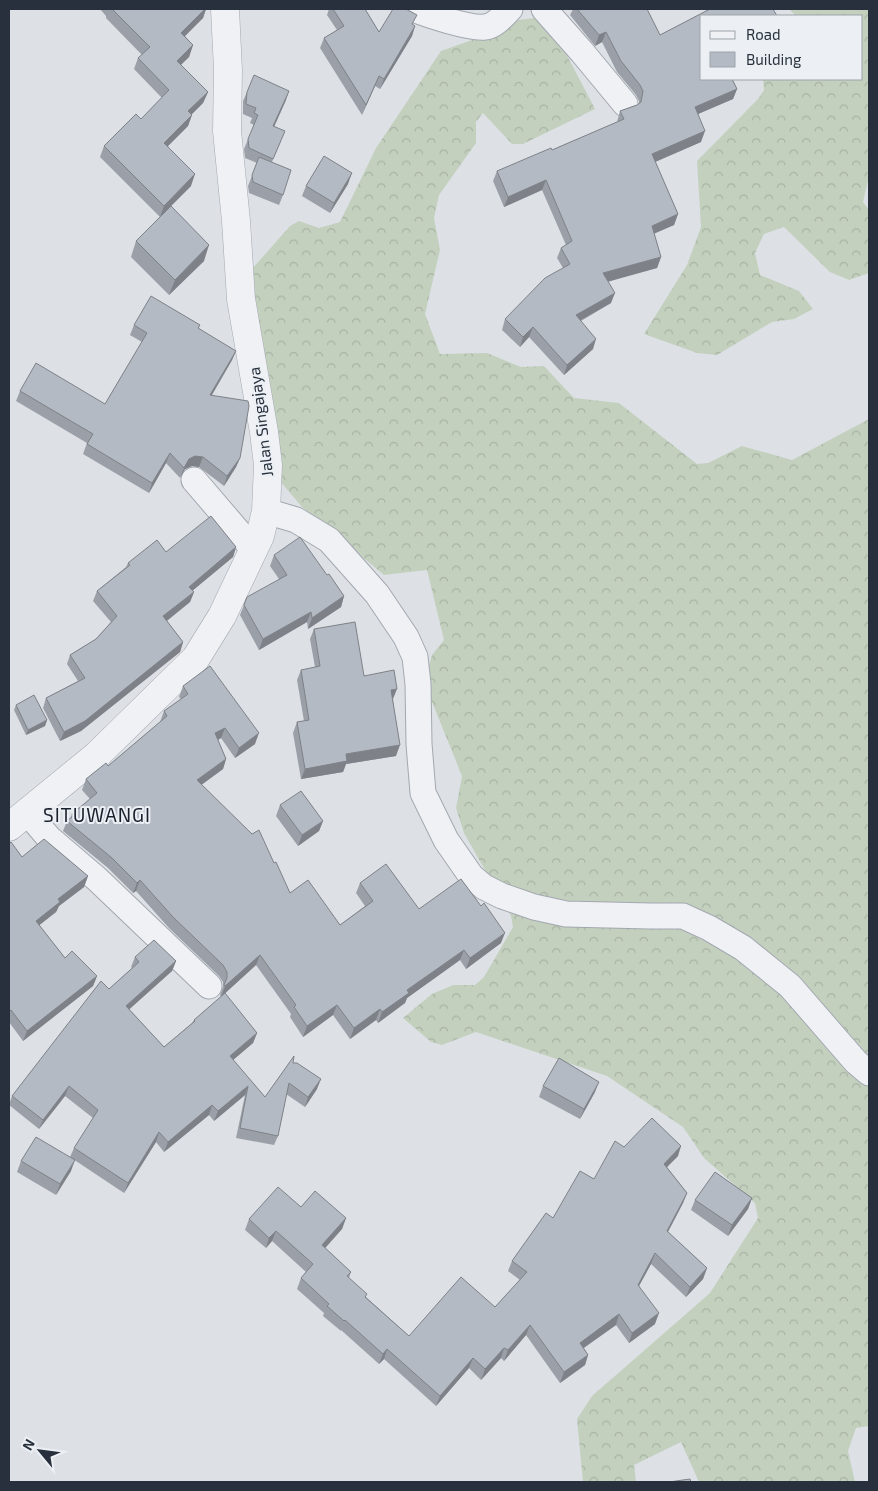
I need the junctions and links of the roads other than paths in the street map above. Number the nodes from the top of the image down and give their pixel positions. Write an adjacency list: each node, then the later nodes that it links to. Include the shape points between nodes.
1 (225, 9): 7 (street, Jalan Singajaya, via 226,131 241,299 268,465)
2 (413, 9): 3 (street, via 485,27)
3 (510, 9)
4 (544, 9): 5 (street)
5 (626, 104)
6 (194, 480): 8 (street)
7 (266, 511): 8 (street, Jalan Singajaya); 11 (street, via 296,520 329,540 377,594 406,637 415,657 418,684 423,793 446,840 471,876 502,896 566,914 683,916 709,928 744,948 790,986)
8 (254, 550): 9 (street, Jalan Singajaya, via 222,616 196,658 96,756)
9 (18, 820): 10 (street, via 49,838 97,879)
10 (209, 986)
11 (869, 1073)

